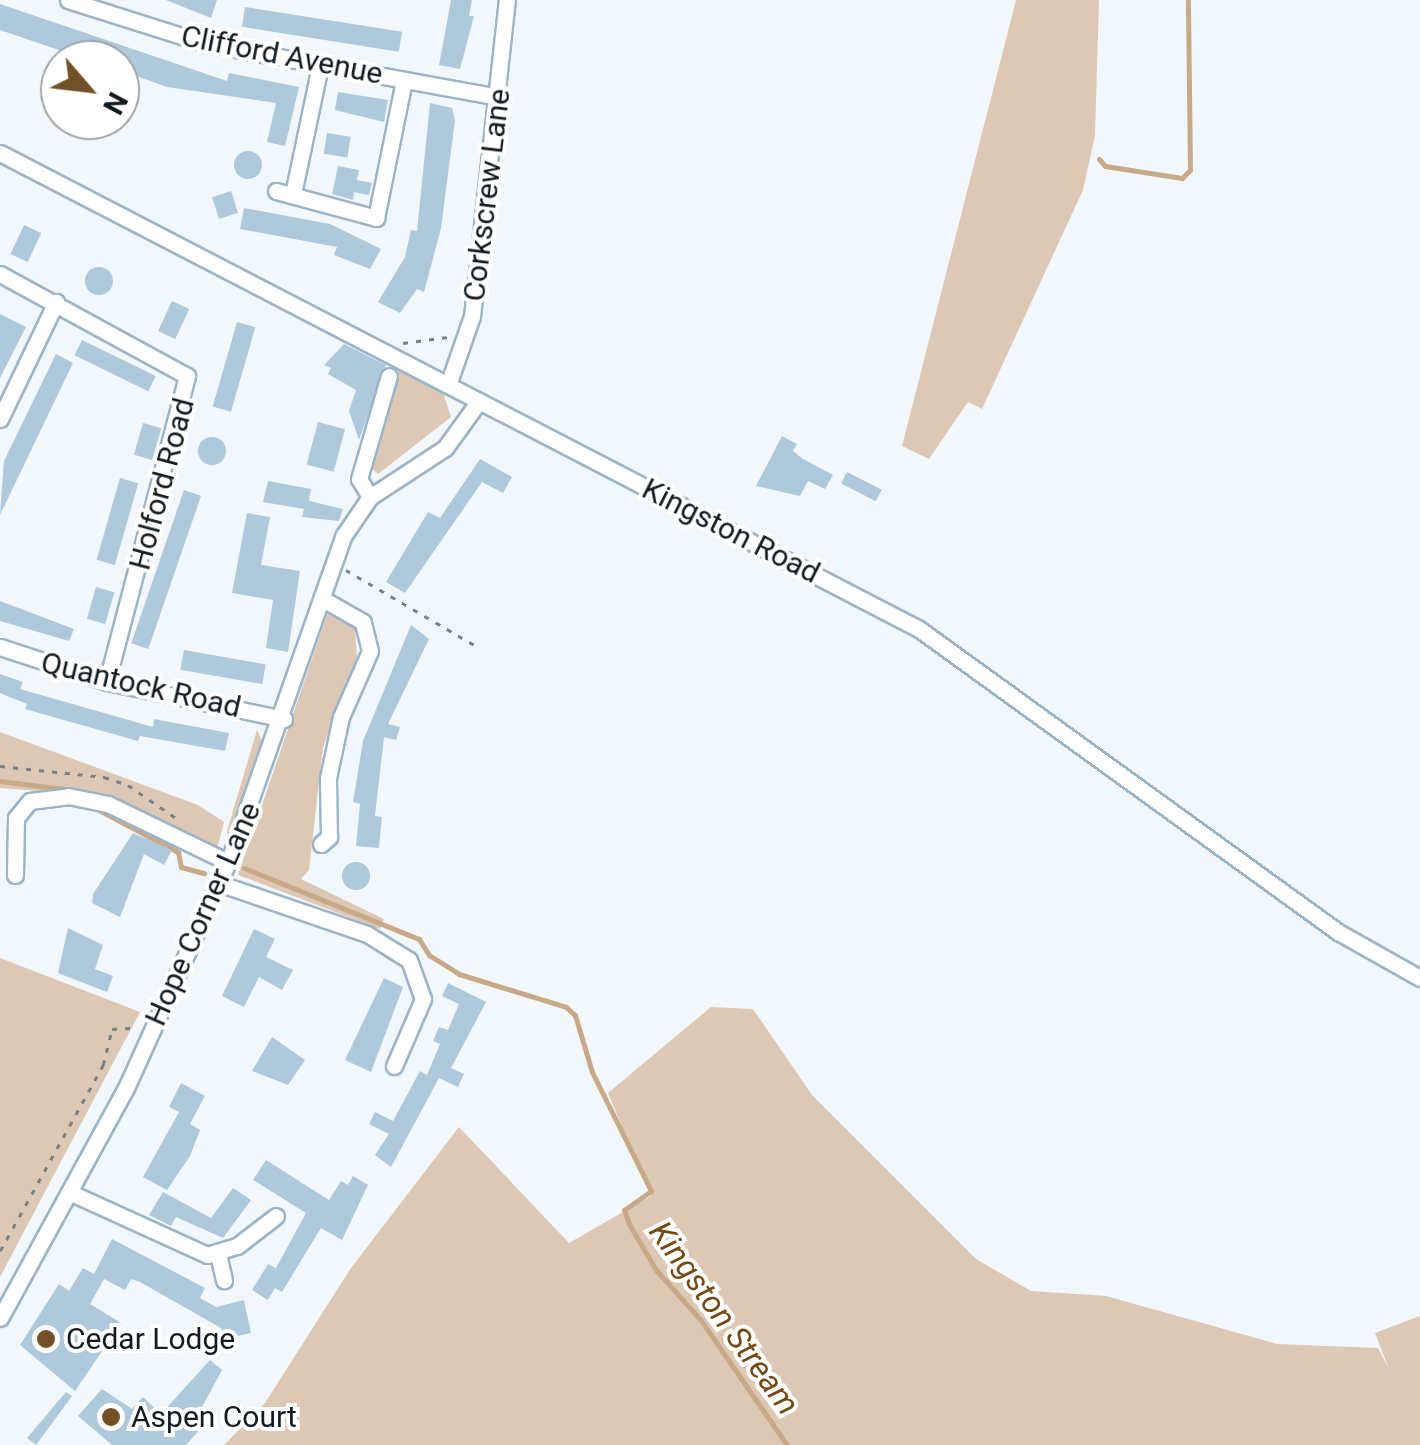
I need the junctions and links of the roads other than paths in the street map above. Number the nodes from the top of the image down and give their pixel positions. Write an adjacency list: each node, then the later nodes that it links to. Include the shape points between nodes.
1 (68, 0): 3 (street, Clifford Avenue, via 206,44)
2 (507, 0): 5 (street, Corkscrew Lane)
3 (320, 66): 4 (street, Clifford Avenue); 8 (street)
4 (404, 80): 5 (street, Clifford Avenue); 8 (street, via 380,214 369,218)
5 (500, 97): 12 (street, Corkscrew Lane, via 472,316)
6 (0, 153): 12 (street, Kingston Road)
7 (276, 190): 8 (street)
8 (293, 194)
9 (0, 274): 10 (street, Holford Road)
10 (56, 302): 14 (street); 18 (street, Holford Road, via 187,376)
11 (389, 376): 15 (street, via 360,479)
12 (448, 385): 13 (street, Kingston Road)
13 (478, 401): 15 (street, Hope Corner Lane, via 445,448); 24 (street, Kingston Road, via 918,628 1338,932)
14 (0, 420)
15 (370, 497): 16 (street, Hope Corner Lane, via 332,562)
16 (321, 598): 19 (street, Hope Corner Lane); 20 (street, via 364,622 370,651 334,747 325,804)
17 (0, 647): 18 (street, Quantock Road)
18 (107, 682): 19 (street, Quantock Road)
19 (284, 719): 21 (street, Hope Corner Lane)
20 (330, 840)
21 (228, 862): 22 (street, via 108,804 68,796 30,802 16,818); 23 (street, Hope Corner Lane)
22 (15, 876)
23 (218, 883): 25 (street, via 400,951 416,972 423,999 412,1050); 26 (street, Hope Corner Lane)
24 (1420, 978)
25 (394, 1066)
26 (69, 1192): 28 (street, via 182,1248); 30 (street, Hope Corner Lane)
27 (275, 1216): 28 (street)
28 (218, 1254): 29 (street)
29 (225, 1282)
30 (0, 1318)

